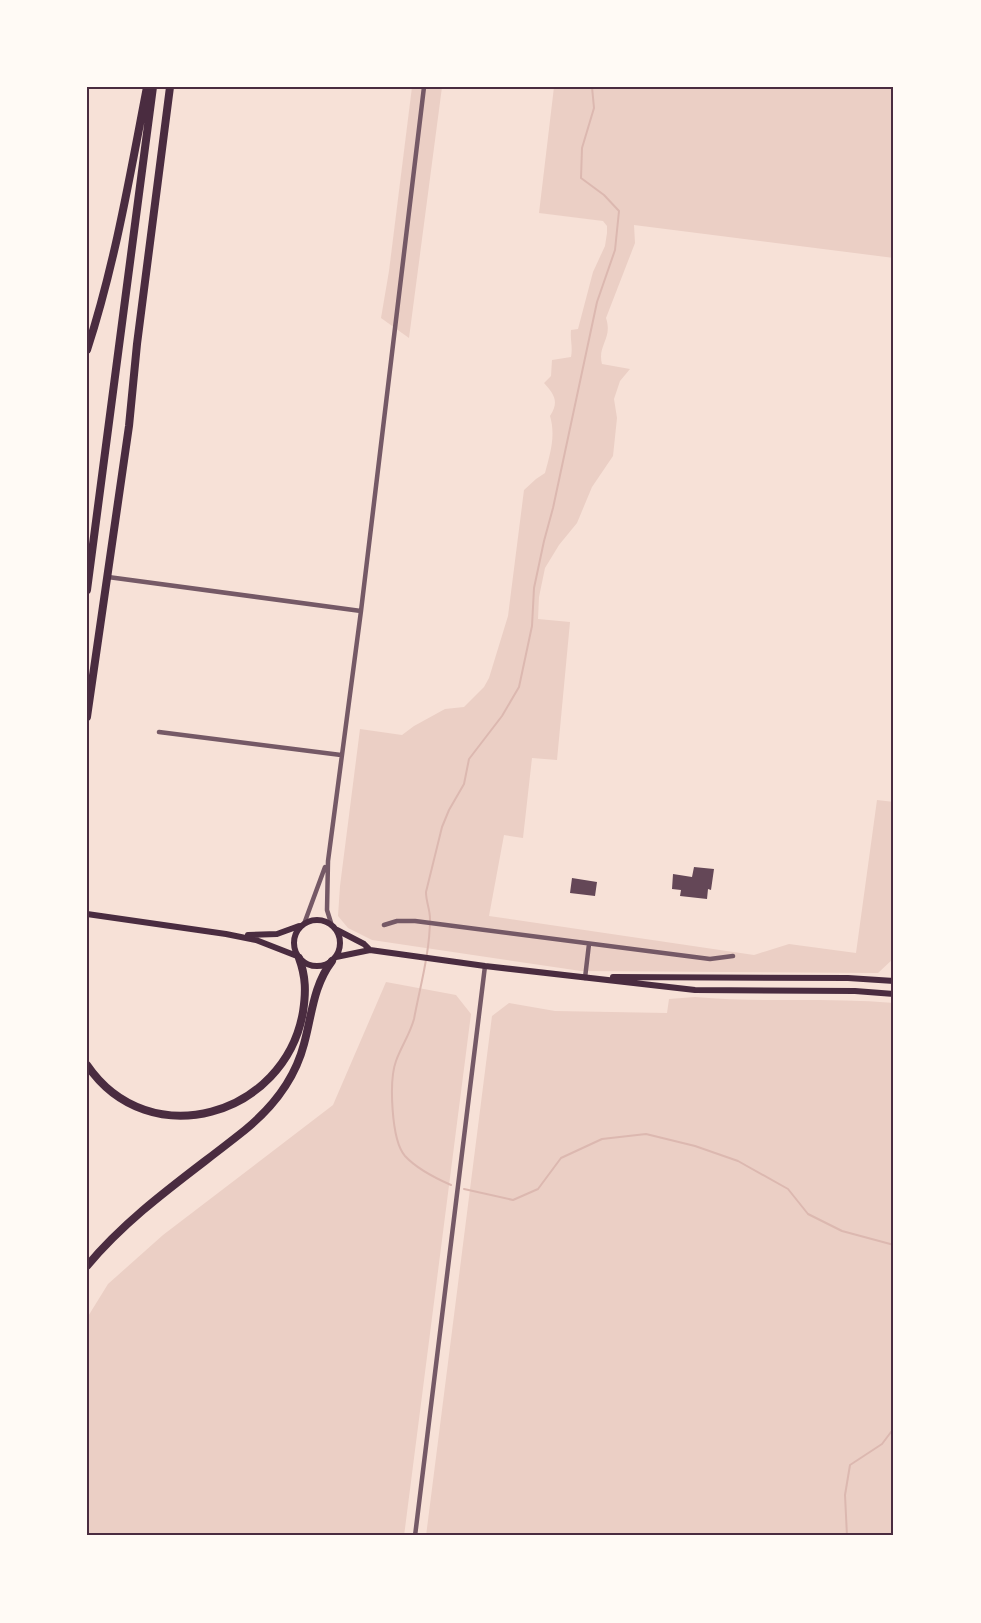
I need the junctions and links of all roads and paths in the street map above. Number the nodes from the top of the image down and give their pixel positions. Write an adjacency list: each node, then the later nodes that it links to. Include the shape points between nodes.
1 (147, 87): 5 (highway, via 122,216)
2 (153, 87): 7 (highway)
3 (170, 87): 6 (highway)
4 (424, 87): 8 (street)
5 (87, 350)
6 (107, 577): 8 (street); 9 (highway)
7 (87, 590)
8 (361, 611): 11 (street)
9 (87, 717)
10 (159, 732): 11 (street)
11 (341, 755): 12 (street)
12 (328, 861): 14 (street); 16 (street, via 327,910)
13 (87, 914): 17 (main road)
14 (303, 925): 16 (main road, via 315,920); 17 (main road, via 270,935); 21 (main road, via 294,937)
15 (384, 925): 18 (street, via 422,922)
16 (333, 927): 19 (main road); 22 (main road, via 340,942)
17 (226, 934): 21 (main road, via 256,940)
18 (589, 944): 20 (street, via 710,959); 24 (street)
19 (370, 950): 22 (main road); 23 (main road)
20 (733, 956)
21 (298, 957): 22 (main road, via 311,966 326,965); 27 (highway, via 305,978 305,996 299,1029 288,1054 260,1087 232,1105 190,1116 150,1113 116,1096)
22 (334, 959): 28 (highway, via 324,971 311,1008 299,1062 273,1104 131,1219)
23 (485, 966): 24 (main road); 29 (street)
24 (588, 978): 25 (main road); 26 (main road, via 695,990)
25 (894, 981)
26 (894, 994)
27 (87, 1065)
28 (87, 1266)
29 (415, 1536)

